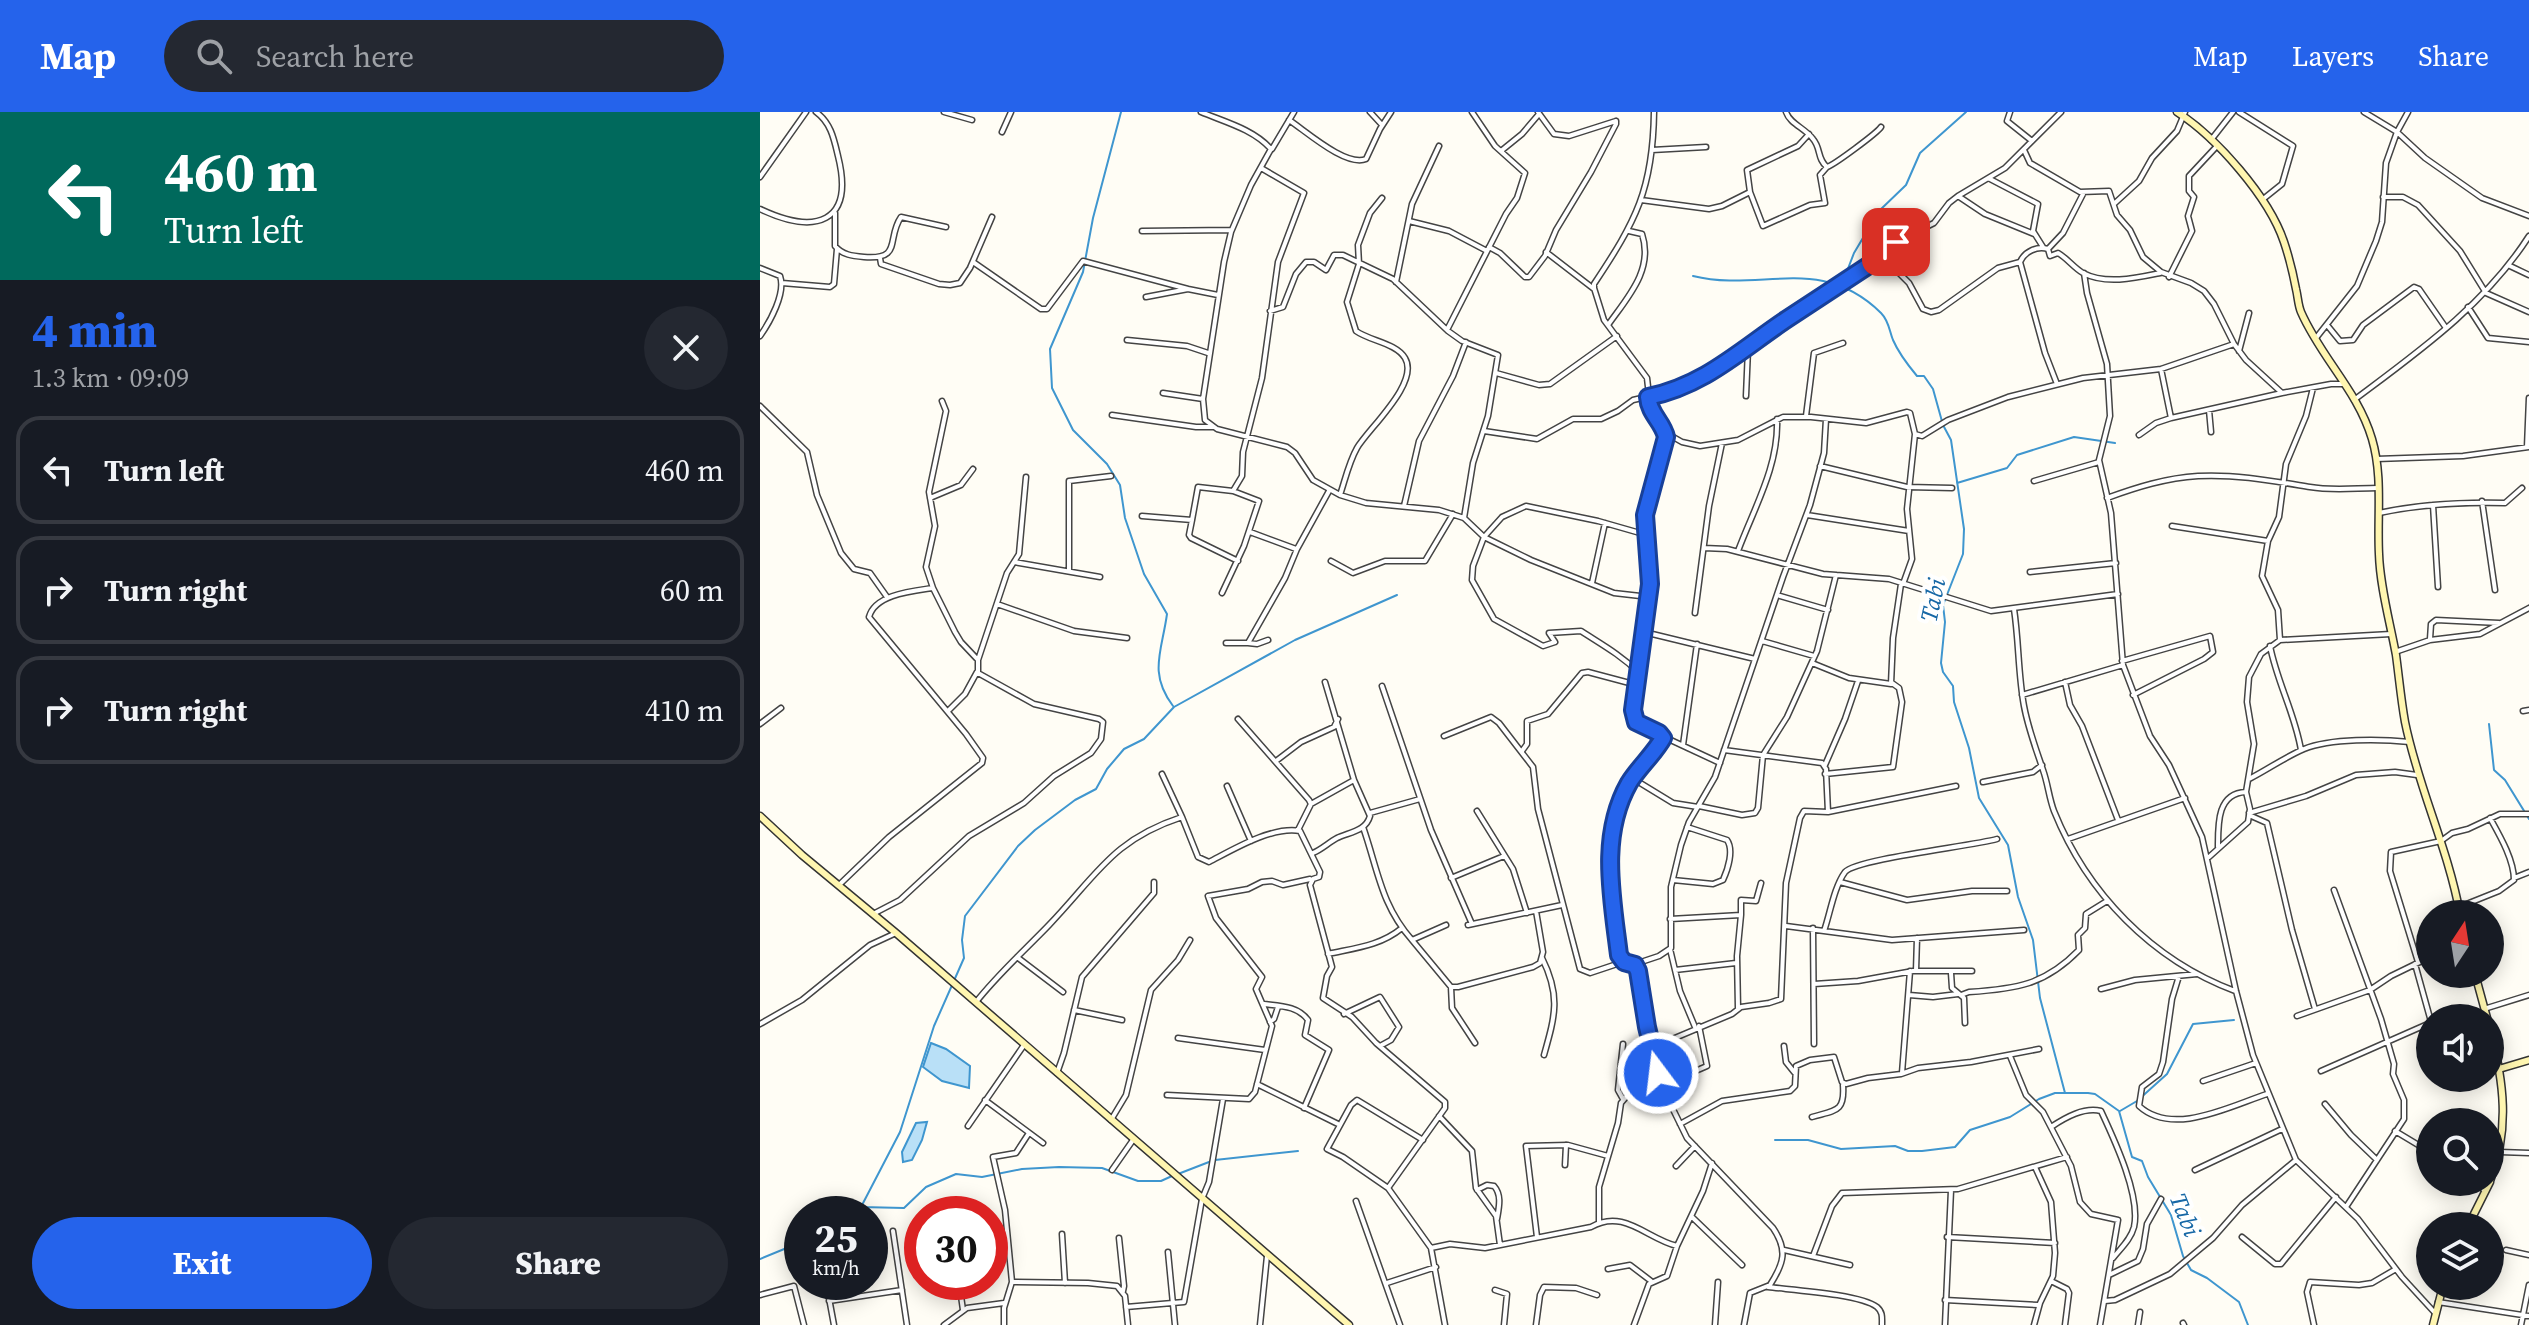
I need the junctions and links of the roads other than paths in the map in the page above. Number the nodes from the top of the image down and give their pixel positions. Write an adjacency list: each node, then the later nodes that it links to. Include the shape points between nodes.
1 (806, 112): 38 (street)
2 (816, 112): 49 (street, via 828,124 844,179)
3 (944, 112): 21 (street)
4 (1011, 112): 25 (street)
5 (1201, 112): 34 (street, via 1253,134)
6 (1294, 112): 22 (street)
7 (1370, 112): 23 (street)
8 (1391, 112): 23 (street)
9 (1472, 112): 35 (street)
10 (1654, 112): 32 (street)
11 (1786, 112): 27 (street)
12 (2010, 112): 28 (street, via 2007,121)
13 (2061, 112): 28 (street)
14 (2177, 112): 20 (street)
15 (2233, 112): 29 (street)
16 (2239, 112): 46 (street, via 2293,146 2282,184)
17 (2364, 112): 26 (street)
18 (2408, 112): 26 (street)
19 (1538, 113): 35 (street); 62 (street, via 1554,134 1569,136 1616,122)
20 (2185, 114): 29 (street); 47 (street, via 2139,181)
21 (972, 120)
22 (1289, 120): 23 (street, via 1359,162 1366,159); 34 (street)
23 (1382, 125)
24 (1881, 127): 36 (street)
25 (1002, 132)
26 (2397, 132): 43 (street, via 2386,163); 50 (street, via 2473,192)
27 (1809, 134): 36 (street); 40 (street, via 1798,146 1747,170)
28 (2032, 141): 33 (street)
29 (2214, 143): 46 (street); 73 (street, via 2189,176 2192,231)
30 (1439, 146): 52 (street, via 1417,189)
31 (1706, 147): 32 (street)
32 (1652, 150): 45 (street)
33 (2024, 150): 39 (street); 41 (street, via 2030,163)
34 (1271, 151): 37 (street)
35 (1501, 151): 61 (street, via 1525,173)
36 (1827, 167): 40 (street, via 1820,177 1825,203 1765,226)
37 (1261, 168): 54 (street); 82 (street, via 1304,193 1282,249)
38 (760, 177)
39 (1990, 179): 42 (street); 57 (street, via 2038,204)
40 (1750, 192): 45 (street, via 1709,209)
41 (2083, 194): 47 (street, via 2109,191); 59 (street, via 2063,233)
42 (1958, 196): 57 (street, via 1985,214); 63 (street, via 1934,223 1896,242)
43 (2383, 197): 78 (street, via 2403,197 2418,205 2460,251); 86 (street, via 2382,222 2366,266)
44 (1382, 198): 67 (street, via 1358,245)
45 (1641, 200): 56 (street)
46 (2261, 200): 91 (street, via 2283,238 2300,311)
47 (2115, 203): 70 (street, via 2143,257)
48 (760, 209): 49 (street, via 803,223)
49 (835, 213): 60 (street)
50 (2529, 216)
51 (992, 217): 65 (street)
52 (1409, 221): 61 (street); 74 (street)
53 (946, 227): 64 (street, via 901,217 890,252)
54 (1232, 230): 55 (street); 79 (street)
55 (1142, 231)
56 (1629, 231): 77 (street); 85 (street, via 1642,234 1643,267 1630,297)
57 (2035, 234): 59 (street)
58 (2528, 239): 68 (street)
59 (2046, 248): 66 (street, via 2027,253); 71 (street, via 2050,256 2058,253)
60 (837, 249): 64 (street); 75 (street, via 834,284)
61 (1488, 249): 62 (street, via 1500,253 1525,277); 88 (street)
62 (1546, 252): 77 (street)
63 (1886, 254): 66 (street, via 1923,309 1931,312 1998,268); 97 (street)
64 (880, 258): 65 (street, via 881,264 950,285 960,283)
65 (973, 262): 76 (street, via 1041,309 1047,309 1083,261)
66 (2020, 262): 103 (street)
67 (1359, 264): 74 (street); 82 (street, via 1343,255 1334,255 1326,270 1306,262 1283,307); 144 (street, via 1347,302 1353,327 1398,351 1407,370 1382,419 1356,449)
68 (2510, 266): 72 (street); 78 (street)
69 (760, 268): 75 (street, via 780,276)
70 (2161, 272): 71 (street, via 2128,280); 73 (street)
71 (2084, 273): 102 (street)
72 (2529, 275)
73 (2169, 277): 96 (street, via 2204,291)
74 (1396, 282): 88 (street)
75 (782, 283): 89 (street)
76 (1188, 289): 79 (street); 80 (street)
77 (1594, 289): 85 (street)
78 (2486, 293): 81 (street); 83 (street)
79 (1218, 295): 99 (street)
80 (1146, 297)
81 (2468, 307): 87 (street); 94 (street, via 2488,338)
82 (1270, 311): 127 (street)
83 (2529, 312)
84 (2249, 313): 98 (street)
85 (1608, 325): 90 (street)
86 (2327, 325): 87 (street, via 2340,341 2353,340 2363,325 2414,287); 91 (street)
87 (2446, 328): 112 (street)
88 (1446, 330): 93 (street)
89 (760, 336)
90 (1617, 336): 101 (street, via 1550,384); 109 (street, via 1647,378)
91 (2316, 338): 104 (street)
92 (1127, 340): 99 (street)
93 (1466, 342): 101 (street, via 1498,355); 149 (street, via 1419,441)
94 (2529, 342)
95 (1843, 343): 117 (street, via 1814,353)
96 (2234, 344): 98 (street); 100 (street)
97 (1748, 349): 108 (street); 109 (street, via 1681,389)
98 (2239, 351): 107 (street)
99 (1209, 353): 111 (street)
100 (2161, 369): 102 (street); 118 (street)
101 (1496, 373): 122 (street)
102 (2108, 373): 103 (street); 131 (street, via 2110,416)
103 (2057, 384): 125 (street, via 1975,408 1925,435)
104 (2348, 385): 105 (street); 112 (street)
105 (2313, 388): 107 (street); 136 (street)
106 (1163, 393): 111 (street)
107 (2282, 393): 115 (street)
108 (1746, 396)
109 (1648, 397): 122 (street, via 1601,419 1573,419 1537,439); 124 (street, via 1651,413)
110 (2529, 398): 129 (street)
111 (1203, 399): 121 (street, via 1205,420)
112 (2354, 400): 130 (street, via 2370,431)
113 (942, 401): 145 (street, via 946,411)
114 (760, 406): 183 (street, via 807,452 817,495 841,553 854,569 869,572)
115 (2209, 410): 118 (street); 123 (street)
116 (1112, 415): 121 (street)
117 (1806, 416): 119 (street); 120 (street)
118 (2171, 418): 126 (street)
119 (1777, 419): 128 (street); 165 (street, via 1773,462)
120 (1826, 419): 125 (street, via 1866,423 1909,412); 132 (street)
121 (1213, 427): 127 (street)
122 (1484, 431): 154 (street)
123 (2211, 432)
124 (1666, 433): 128 (street, via 1694,445); 160 (street, via 1645,515)
125 (1915, 434): 138 (street)
126 (2139, 435)
127 (1249, 437): 142 (street, via 1242,476); 143 (street, via 1287,447)
128 (1722, 443): 163 (street)
129 (2528, 447): 130 (street)
130 (2376, 459): 140 (street)
131 (2099, 462): 137 (street); 146 (street)
132 (1820, 466): 138 (street); 152 (street)
133 (973, 469): 145 (street, via 958,487)
134 (1111, 476): 171 (street, via 1069,481)
135 (1026, 477): 168 (street)
136 (2283, 480): 140 (street, via 2323,488); 146 (street, via 2199,476 2139,486); 162 (street, via 2279,517)
137 (2034, 481)
138 (1907, 487): 139 (street); 158 (street)
139 (1952, 488)
140 (2378, 488): 150 (street)
141 (2522, 488): 147 (street, via 2508,502)
142 (1233, 491): 155 (street, via 1198,487); 159 (street, via 1259,501)
143 (1329, 491): 144 (street); 164 (street)
144 (1340, 495): 149 (street)
145 (930, 498): 178 (street, via 935,526 926,567)
146 (2107, 498): 169 (street)
147 (2482, 501): 148 (street); 179 (street)
148 (2433, 505): 150 (street); 177 (street)
149 (1404, 506): 151 (street)
150 (2379, 513): 192 (street, via 2379,562)
151 (1453, 514): 154 (street); 167 (street, via 1425,561 1385,561 1353,573)
152 (1807, 515): 158 (street); 170 (street)
153 (1142, 516): 155 (street)
154 (1464, 518): 161 (street)
155 (1192, 520): 166 (street, via 1191,538)
156 (1605, 523): 160 (street); 161 (street, via 1522,506 1502,517); 175 (street)
157 (2172, 526): 162 (street)
158 (1909, 531): 176 (street, via 1912,559)
159 (1250, 532): 164 (street); 166 (street)
160 (1647, 535): 184 (street)
161 (1484, 537): 175 (street); 209 (street, via 1472,576 1494,619 1543,646 1555,642 1549,633 1581,631)
162 (2268, 541): 195 (street, via 2262,576 2278,610)
163 (1704, 548): 165 (street); 189 (street)
164 (1297, 549): 199 (street)
165 (1738, 551): 170 (street)
166 (1238, 561): 180 (street)
167 (1331, 561)
168 (1014, 562): 171 (street); 185 (street)
169 (2116, 563): 172 (street); 181 (street)
170 (1787, 564): 173 (street); 182 (street)
171 (1069, 571): 174 (street)
172 (2030, 572)
173 (1836, 575): 176 (street); 188 (street)
174 (1100, 577)
175 (1592, 583): 184 (street, via 1614,593)
176 (1902, 584): 187 (street, via 1981,610); 212 (street)
177 (2438, 587)
178 (933, 588): 183 (street); 205 (street, via 961,642)
179 (2495, 590)
180 (1222, 593)
181 (2118, 594): 187 (street); 207 (street)
182 (1777, 595): 188 (street); 197 (street)
183 (887, 597): 219 (street, via 869,617)
184 (1649, 597): 191 (street)
185 (997, 604): 193 (street, via 1074,631); 205 (street)
186 (2529, 608): 190 (street)
187 (2014, 609): 216 (street)
188 (1828, 610): 203 (street)
189 (1695, 613)
190 (2499, 623): 196 (street, via 2480,634); 196 (street, via 2436,620)
191 (1644, 632): 200 (street); 209 (street)
192 (2391, 634): 195 (street); 202 (street)
193 (1127, 638)
194 (1268, 640): 199 (street)
195 (2280, 640): 201 (street)
196 (2430, 640): 202 (street)
197 (1762, 641): 203 (street); 204 (street)
198 (1226, 643): 199 (street)
199 (1248, 643)
200 (1697, 644): 204 (street); 226 (street)
201 (2270, 646): 228 (street); 235 (street, via 2249,677)
202 (2395, 652): 225 (street)
203 (1814, 656): 206 (street)
204 (1755, 659): 227 (street)
205 (978, 660): 208 (street)
206 (1812, 663): 210 (street); 230 (street)
207 (2122, 663): 213 (street); 217 (street); 217 (street, via 2210,636 2213,652 2204,659)
208 (977, 671): 219 (street); 288 (street, via 1034,704 1099,719 1104,725 1101,739 1091,753 1024,803 969,836 900,900)
209 (1638, 672): 214 (street)
210 (1858, 681): 212 (street); 233 (street)
211 (1325, 682): 221 (street)
212 (1892, 682): 238 (street, via 1902,702 1893,767)
213 (2065, 682): 216 (street); 259 (street)
214 (1637, 685): 224 (street, via 1634,718); 229 (street, via 1582,673 1548,714 1527,721)
215 (1382, 686): 248 (street)
216 (2022, 695): 234 (street)
217 (2133, 695): 247 (street)
218 (781, 708): 222 (street)
219 (948, 711): 279 (street, via 982,763 889,837)
220 (1238, 719): 231 (street)
221 (1338, 719): 231 (street, via 1334,727); 242 (street)
222 (760, 724)
223 (1444, 736): 229 (street, via 1491,717)
224 (1662, 736): 226 (street); 240 (street)
225 (2410, 742): 228 (street); 239 (street)
226 (1683, 745): 232 (street)
227 (1724, 750): 230 (street); 232 (street)
228 (2301, 750): 236 (street)
229 (1522, 751): 285 (street, via 1536,774 1538,809)
230 (1763, 755): 233 (street); 250 (street, via 1755,813)
231 (1276, 761): 249 (street)
232 (1720, 763): 250 (street)
233 (1825, 765): 238 (street)
234 (2042, 765): 243 (street, via 2024,775); 264 (street, via 2053,810)
235 (2251, 768): 236 (street); 241 (street)
236 (2260, 773): 241 (street)
237 (1162, 774): 257 (street)
238 (1825, 774): 252 (street)
239 (2417, 775): 254 (street, via 2356,775); 266 (street)
240 (1632, 778): 250 (street, via 1673,803); 305 (street, via 1618,804 1609,848 1619,955)
241 (2249, 779): 246 (street)
242 (1354, 780): 249 (street); 253 (street)
243 (1983, 782)
244 (1227, 786): 265 (street)
245 (1956, 786): 252 (street)
246 (2246, 792): 254 (street); 267 (street, via 2228,797 2218,825)
247 (2185, 798): 259 (street); 270 (street)
248 (1420, 799): 253 (street); 272 (street)
249 (1311, 804): 262 (street)
250 (1698, 806): 261 (street)
251 (1477, 811): 269 (street)
252 (1828, 812): 292 (street, via 1804,811 1800,818 1786,883)
253 (1370, 813): 260 (street)
254 (2249, 814): 267 (street, via 2246,826); 329 (street, via 2267,823)
255 (2529, 814): 258 (street)
256 (760, 816): 279 (street)
257 (1182, 817): 265 (street, via 1201,860 1209,862); 303 (street, via 1134,838 1111,855)
258 (2489, 817): 266 (street); 273 (street)
259 (2118, 820): 264 (street)
260 (1363, 827): 268 (street); 293 (street, via 1383,897)
261 (1687, 827): 275 (street); 275 (street, via 1727,840 1727,870 1723,880 1713,884)
262 (1298, 831): 265 (street); 268 (street)
263 (1997, 839): 277 (street, via 1867,861 1849,868)
264 (2068, 839): 284 (street)
265 (1251, 841)
266 (2441, 841): 282 (street); 307 (street, via 2390,854)
267 (2218, 847): 270 (street)
268 (1313, 853): 274 (street, via 1320,872)
269 (1504, 856): 272 (street); 287 (street)
270 (2208, 858): 319 (street)
271 (2529, 872): 273 (street)
272 (1451, 878): 287 (street, via 1470,924)
273 (2514, 878): 283 (street)
274 (1313, 879): 302 (street, via 1310,892); 325 (street, via 1298,884 1262,882 1208,896 1216,918 1261,972 1256,989)
275 (1673, 880): 290 (street)
276 (1154, 882): 330 (street, via 1154,893 1082,977)
277 (1840, 882): 281 (street, via 1907,900); 296 (street)
278 (1761, 883): 289 (street, via 1756,901 1741,900)
279 (838, 886): 288 (street)
280 (2334, 890): 318 (street)
281 (2007, 891)
282 (2457, 900)
283 (2481, 900)
284 (2107, 901): 313 (street, via 2136,930); 321 (street, via 2086,914 2079,950 2041,979)
285 (1562, 905): 286 (street); 305 (street, via 1580,969 1590,973)
286 (1536, 911): 287 (street); 304 (street)
287 (1527, 913)
288 (873, 914): 297 (street)
289 (1741, 915): 290 (street); 306 (street)
290 (1670, 919): 301 (street)
291 (1446, 925): 300 (street)
292 (1786, 926): 294 (street); 328 (street, via 1781,999)
293 (1402, 928): 300 (street); 302 (street, via 1377,943)
294 (1813, 928): 296 (street); 315 (street)
295 (2024, 930): 298 (street)
296 (1824, 931): 298 (street)
297 (896, 933): 324 (street); 336 (street, via 870,945 802,1000)
298 (1917, 938): 310 (street)
299 (1190, 940): 372 (street, via 1151,990 1126,1095)
300 (1412, 940): 316 (street)
301 (1670, 949): 308 (street); 309 (street)
302 (1328, 954): 331 (street, via 1332,967 1323,998)
303 (1017, 957): 320 (street); 324 (street)
304 (1542, 958): 316 (street, via 1533,967); 350 (street, via 1555,990 1556,1009)
305 (1624, 962): 308 (street)
306 (1737, 963): 309 (street); 328 (street)
307 (2416, 963): 318 (street)
308 (1632, 964): 347 (street, via 1638,971)
309 (1675, 970): 337 (street)
310 (1913, 971): 312 (street); 315 (street); 322 (street)
311 (1972, 971): 312 (street)
312 (1951, 973): 321 (street, via 1952,988)
313 (2197, 974): 314 (street); 319 (street)
314 (2179, 976): 317 (street); 363 (street, via 2163,1062 2159,1074 2142,1087 2139,1106 2187,1121)
315 (1814, 984): 343 (street)
316 (1451, 987): 341 (street, via 1452,1008)
317 (2101, 989)
318 (2370, 990): 329 (street); 340 (street)
319 (2236, 991): 353 (street)
320 (1063, 992)
321 (1960, 994): 322 (street); 335 (street)
322 (1909, 995): 358 (street)
323 (2529, 995): 326 (street)
324 (975, 1003): 344 (street)
325 (1264, 1004): 327 (street); 334 (street)
326 (2500, 1004)
327 (1278, 1006): 334 (street); 369 (street, via 1302,1013 1308,1020 1305,1035 1329,1050)
328 (1738, 1008): 337 (street)
329 (2315, 1009): 332 (street)
330 (1074, 1010): 333 (street); 357 (street)
331 (1344, 1014): 345 (street); 345 (street, via 1380,997 1399,1027)
332 (2297, 1016)
333 (1122, 1020)
334 (1270, 1022): 349 (street)
335 (1965, 1023)
336 (760, 1024)
337 (1697, 1027): 347 (street); 362 (street, via 1707,1066)
338 (2416, 1027): 340 (street)
339 (1178, 1038): 349 (street)
340 (2386, 1041): 355 (street); 378 (street, via 2406,1108)
341 (1475, 1043)
342 (1623, 1044): 366 (street, via 1618,1090)
343 (1814, 1044)
344 (1024, 1045): 357 (street); 367 (street)
345 (1380, 1046): 370 (street, via 1442,1098 1446,1105)
346 (1784, 1046): 356 (street)
347 (1651, 1048): 362 (street)
348 (2039, 1049): 351 (street)
349 (1265, 1050): 360 (street)
350 (1544, 1055)
351 (2010, 1056): 358 (street); 376 (street, via 2026,1095)
352 (2529, 1060): 354 (street)
353 (2256, 1063): 359 (street); 363 (street)
354 (2504, 1068)
355 (2321, 1071)
356 (1794, 1072): 361 (street, via 1798,1064 1830,1056); 374 (street, via 1790,1091 1722,1101)
357 (1057, 1074): 372 (street)
358 (1902, 1074): 361 (street)
359 (2203, 1081)
360 (1257, 1084): 365 (street, via 1249,1099); 369 (street)
361 (1843, 1084): 371 (street, via 1843,1102 1837,1110)
362 (1663, 1087): 366 (street); 374 (street)
363 (2267, 1094): 377 (street)
364 (1167, 1095): 365 (street)
365 (1223, 1099): 402 (street)
366 (1623, 1099): 388 (street)
367 (985, 1100): 375 (street); 379 (street)
368 (2325, 1104): 391 (street)
369 (1304, 1108): 373 (street)
370 (1439, 1116): 381 (street); 399 (street, via 1472,1151)
371 (1812, 1117)
372 (1111, 1120): 380 (street)
373 (1338, 1124): 381 (street, via 1357,1100); 398 (street, via 1327,1149)
374 (1680, 1124): 385 (street)
375 (968, 1126)
376 (2051, 1127): 389 (street); 425 (street, via 2070,1115 2096,1109 2107,1124 2135,1212 2130,1238)
377 (2282, 1129): 390 (street); 397 (street)
378 (2395, 1131): 383 (street); 391 (street)
379 (1029, 1133): 382 (street); 433 (street, via 1016,1153 993,1157)
380 (1133, 1140): 396 (street); 402 (street)
381 (1423, 1140): 398 (street)
382 (1043, 1143)
383 (2416, 1144)
384 (1566, 1145): 388 (street); 393 (street); 411 (street, via 1525,1148)
385 (1695, 1146): 392 (street); 394 (street)
386 (2504, 1152): 387 (street)
387 (2529, 1153)
388 (1608, 1156): 408 (street, via 1599,1187)
389 (2067, 1157): 395 (street); 425 (street, via 2080,1202 2091,1214 2118,1220)
390 (2296, 1160): 401 (street); 448 (street, via 2170,1274)
391 (2377, 1160): 405 (street)
392 (1712, 1163): 406 (street); 419 (street, via 1773,1228)
393 (1565, 1165)
394 (1676, 1166)
395 (2035, 1167): 400 (street); 415 (street, via 2051,1202)
396 (1112, 1170)
397 (2195, 1170)
398 (1388, 1188): 418 (street)
399 (1477, 1190): 407 (street); 407 (street, via 1487,1185 1497,1190)
400 (1951, 1190): 412 (street); 424 (street, via 1842,1193)
401 (2336, 1197): 405 (street); 413 (street, via 2281,1264)
402 (1202, 1199): 423 (street); 451 (street, via 1184,1302)
403 (2161, 1199): 431 (street, via 2147,1224 2138,1261)
404 (1356, 1201): 437 (street)
405 (2346, 1207): 430 (street)
406 (1692, 1216): 417 (street); 426 (street)
407 (1497, 1219): 416 (street)
408 (1599, 1222): 411 (street); 417 (street, via 1632,1224)
409 (893, 1231): 440 (street)
410 (1062, 1234): 436 (street)
411 (1537, 1237): 416 (street)
412 (1947, 1237): 415 (street); 446 (street)
413 (2242, 1237)
414 (1119, 1238): 442 (street)
415 (2055, 1243): 432 (street)
416 (1500, 1245): 418 (street)
417 (1677, 1246): 434 (street, via 1667,1276)
418 (1431, 1248): 428 (street)
419 (1784, 1250): 424 (street); 439 (street)
420 (2506, 1250): 422 (street)
421 (1168, 1252): 451 (street)
422 (2529, 1255)
423 (1267, 1256): 465 (street); 466 (street)
424 (1813, 1256): 427 (street)
425 (2111, 1260): 431 (street)
426 (1742, 1265)
427 (1850, 1265)
428 (1436, 1267): 437 (street); 468 (street)
429 (1608, 1269): 434 (street, via 1630,1265)
430 (2396, 1269): 456 (street); 480 (street, via 2359,1285 2310,1282)
431 (2109, 1275): 448 (street)
432 (2051, 1281): 452 (street); 477 (street, via 2069,1293)
433 (1012, 1282): 436 (street); 450 (street)
434 (1652, 1282): 471 (street)
435 (1718, 1282): 472 (street)
436 (1065, 1283): 442 (street, via 1111,1284)
437 (1387, 1283): 467 (street)
438 (2529, 1285): 457 (street)
439 (1768, 1287): 473 (street, via 1750,1293); 474 (street, via 1876,1306)
440 (902, 1290): 447 (street); 460 (street)
441 (1495, 1290): 469 (street, via 1507,1294)
442 (1123, 1291): 453 (street)
443 (760, 1295): 458 (street, via 794,1286)
444 (1597, 1295): 470 (street, via 1544,1287)
445 (962, 1300): 454 (street)
446 (1945, 1300): 452 (street); 475 (street)
447 (829, 1301): 459 (street)
448 (2104, 1301): 478 (street)
449 (2438, 1302): 456 (street); 457 (street)
450 (1005, 1303): 454 (street); 462 (street)
451 (1171, 1304): 453 (street); 464 (street)
452 (2040, 1305): 476 (street)
453 (1126, 1307): 463 (street)
454 (963, 1310): 461 (street)
455 (2140, 1312): 479 (street)
456 (2435, 1313): 481 (street)
457 (2526, 1315): 482 (street)
458 (804, 1325)
459 (834, 1325)
460 (907, 1325)
461 (944, 1325)
462 (1004, 1325)
463 (1128, 1325)
464 (1175, 1325)
465 (1260, 1325)
466 (1349, 1325)
467 (1400, 1325)
468 (1445, 1325)
469 (1504, 1325)
470 (1536, 1325)
471 (1634, 1325)
472 (1715, 1325)
473 (1744, 1325)
474 (1882, 1325)
475 (1945, 1325)
476 (2034, 1325)
477 (2065, 1325)
478 (2100, 1325)
479 (2138, 1325)
480 (2314, 1325)
481 (2433, 1325)
482 (2521, 1325)

